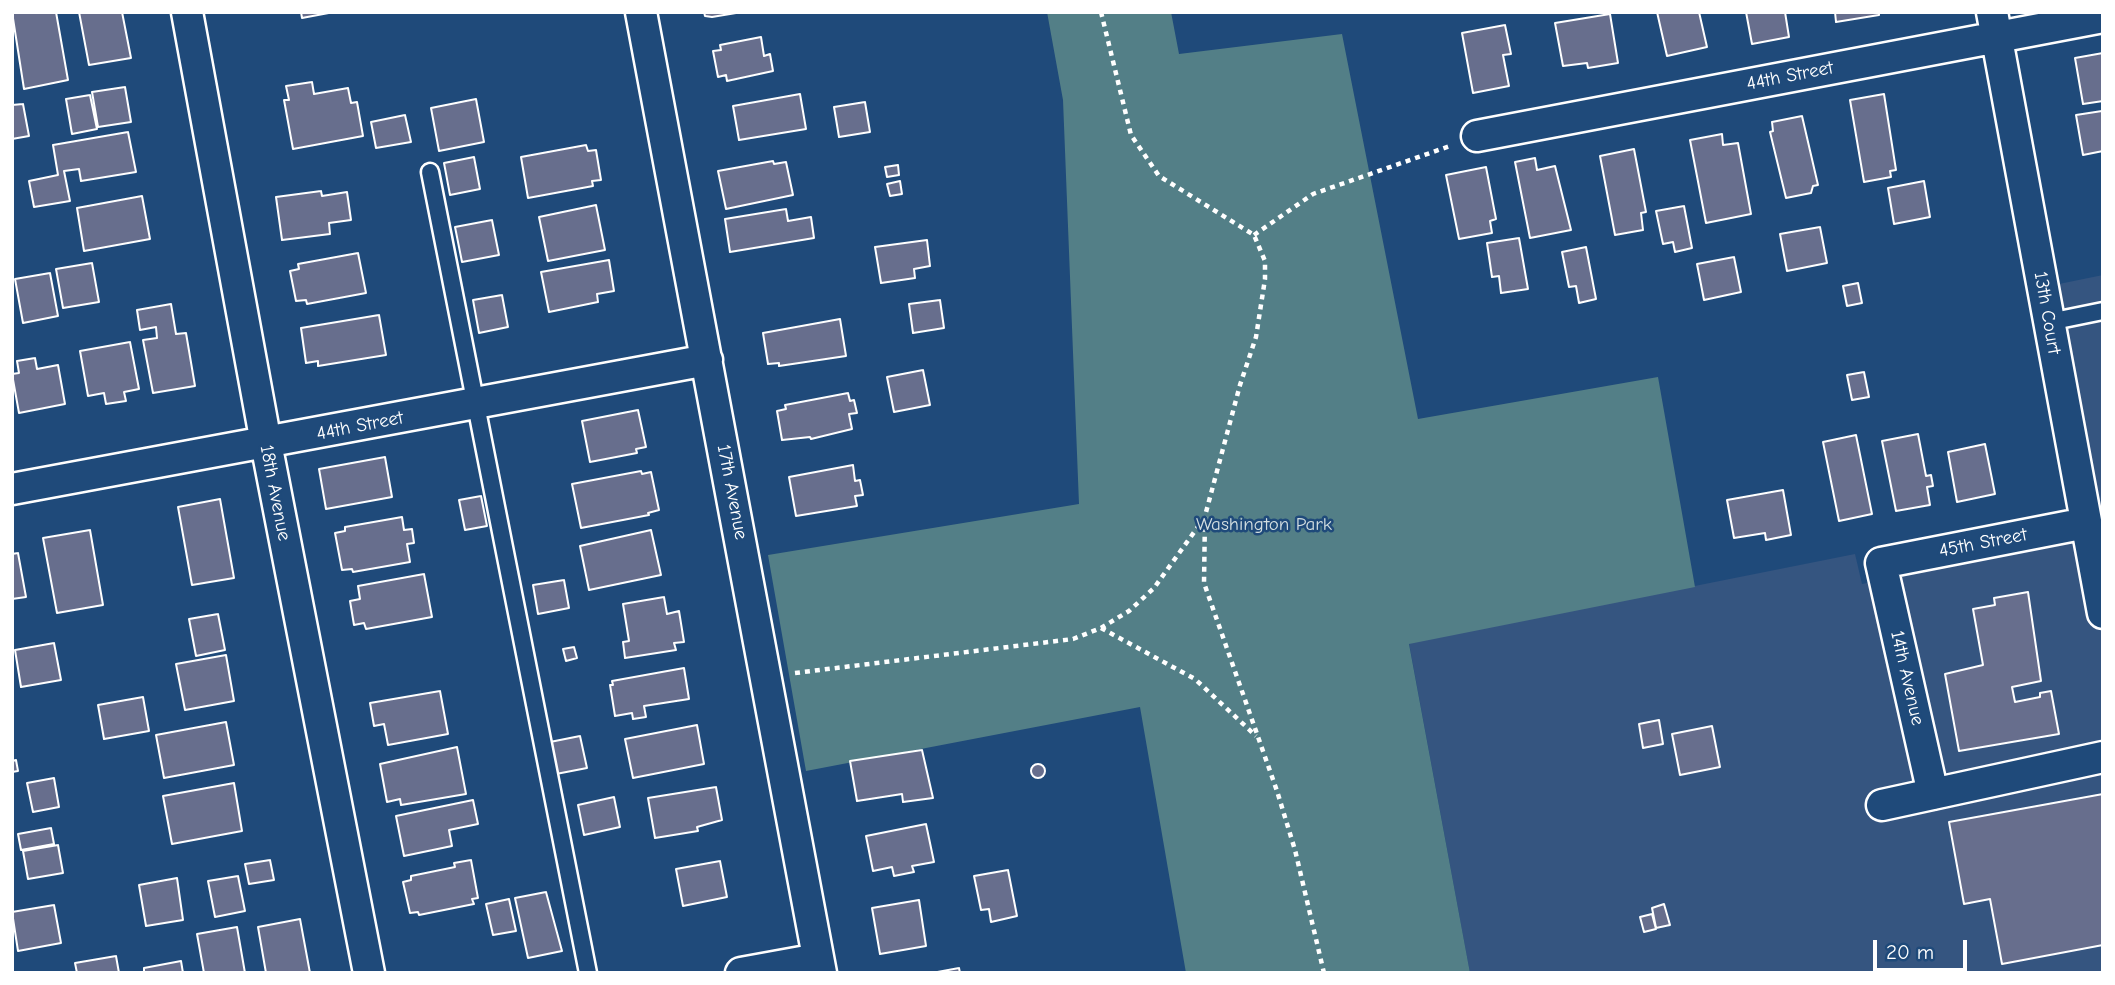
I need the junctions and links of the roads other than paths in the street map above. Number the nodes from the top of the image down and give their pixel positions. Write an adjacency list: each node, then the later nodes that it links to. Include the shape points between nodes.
1 (187, 12): 11 (street, 18th Avenue)
2 (641, 12): 9 (street, 17th Avenue)
3 (2103, 17): 4 (street, 44th Street)
4 (1994, 24): 5 (street, 44th Street); 8 (street, 13th Court)
5 (1477, 136)
6 (430, 172): 10 (lane)
7 (2103, 311): 8 (lane)
8 (2049, 322): 13 (street, 13th Court)
9 (707, 360): 10 (street, 44th Street); 19 (street, 17th Avenue)
10 (477, 404): 11 (street, 44th Street); 21 (lane)
11 (266, 443): 12 (street, 44th Street); 20 (street, 18th Avenue)
12 (12, 489)
13 (2094, 522): 14 (street, 45th Street); 15 (street, 13th Court)
14 (1881, 563): 17 (street, 14th Avenue)
15 (2103, 613)
16 (2103, 757): 17 (street)
17 (1933, 794): 18 (street)
18 (1882, 805)
19 (820, 966): 22 (street)
20 (369, 973)
21 (588, 973)
22 (741, 973)

